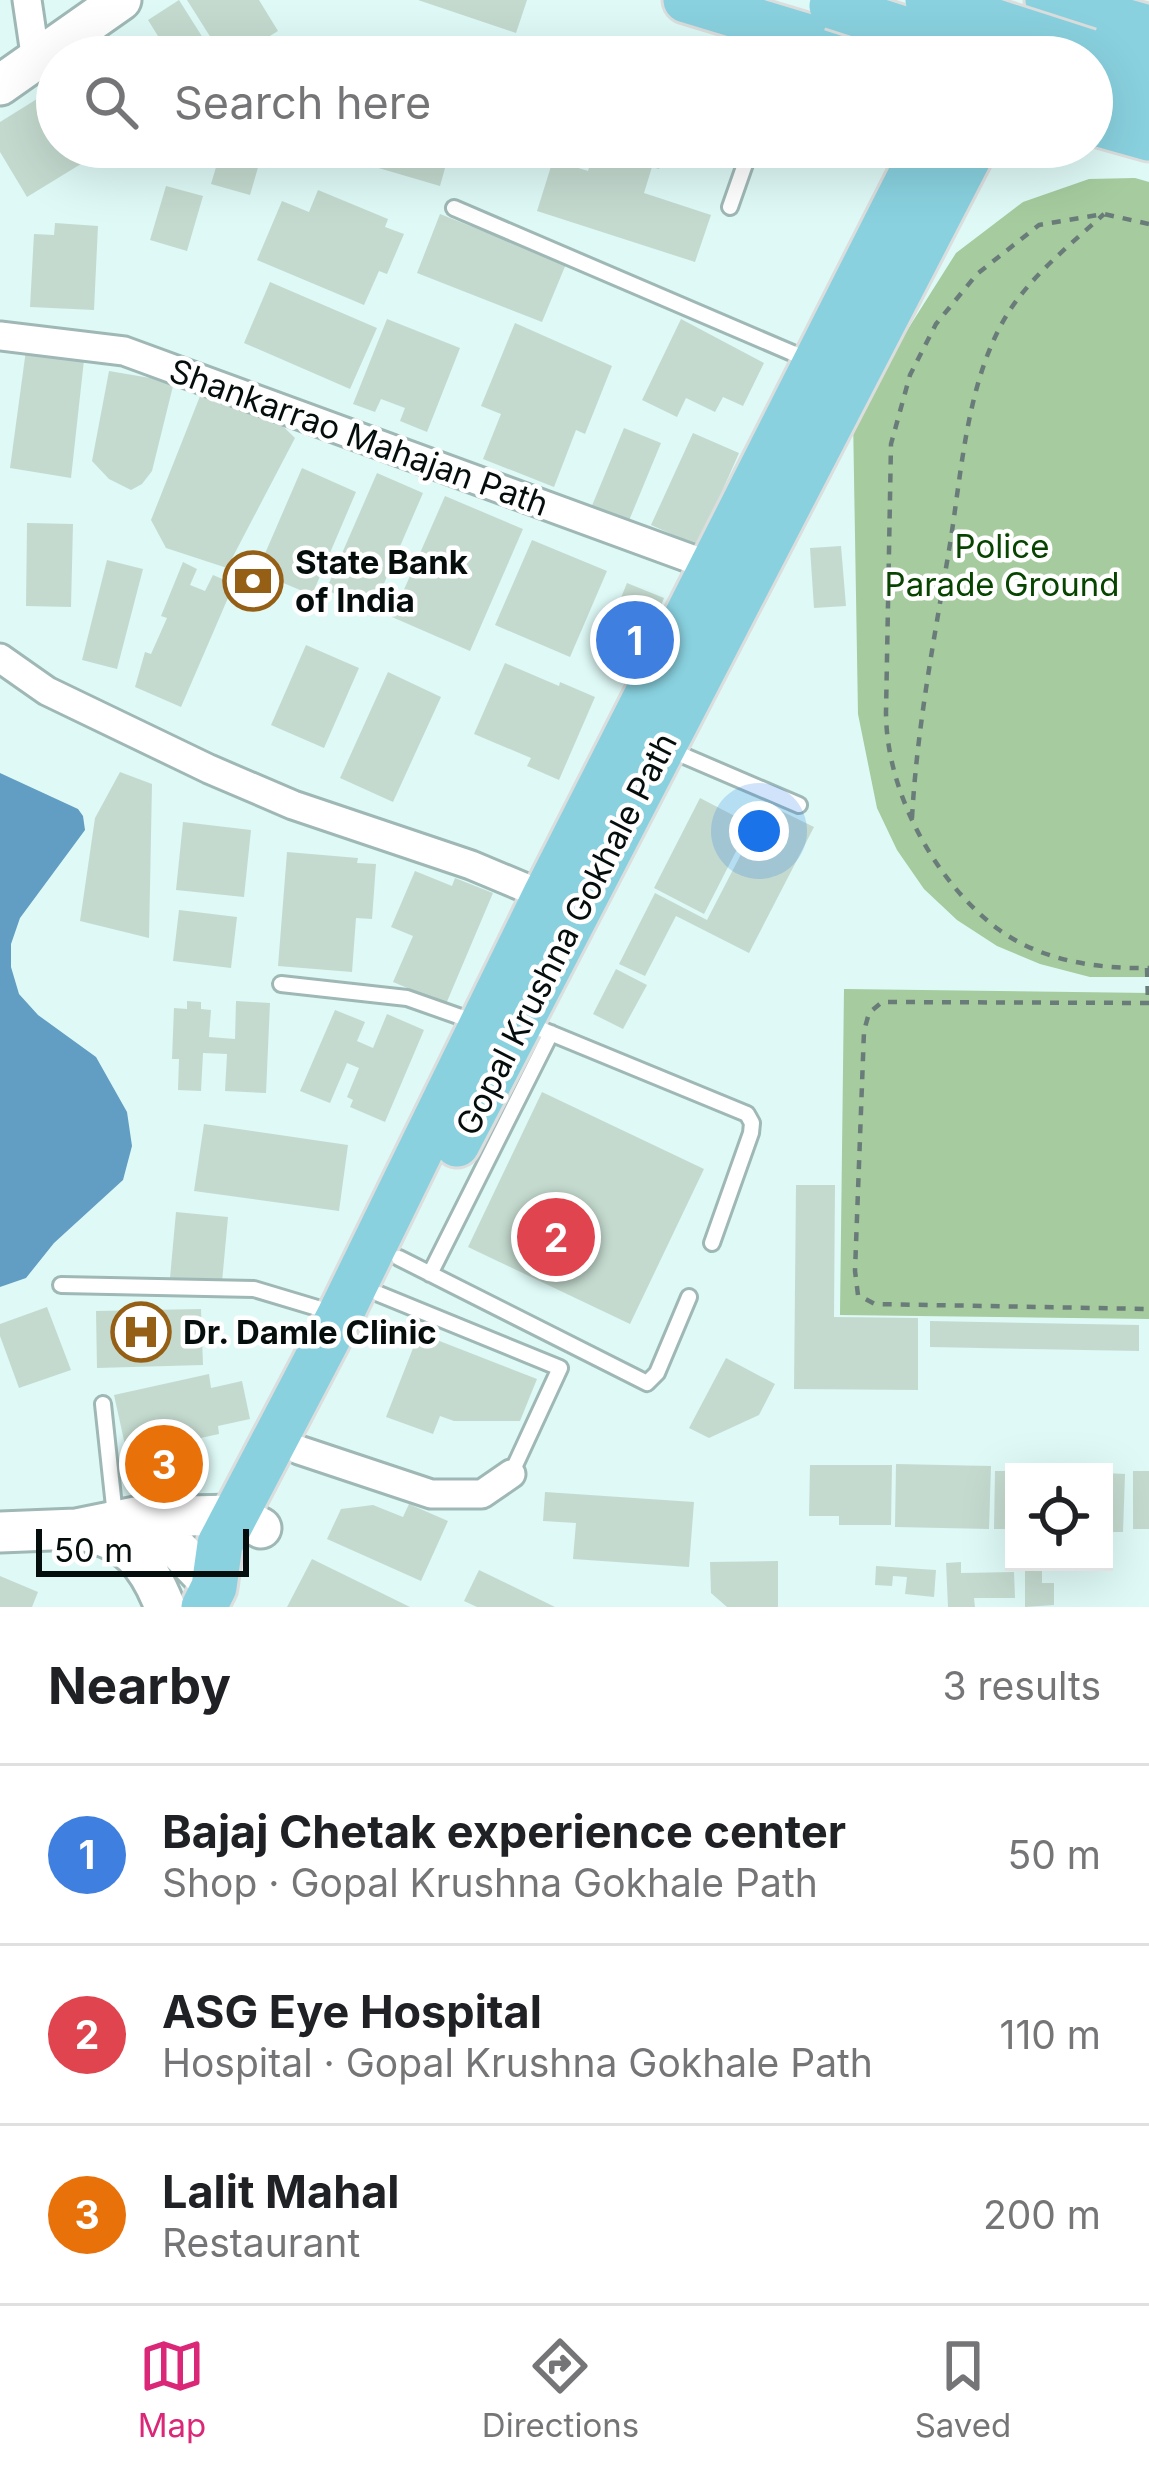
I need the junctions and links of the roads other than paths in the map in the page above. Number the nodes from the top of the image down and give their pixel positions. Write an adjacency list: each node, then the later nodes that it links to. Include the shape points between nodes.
1 (27, 0): 12 (street)
2 (122, 0): 8 (street)
3 (686, 0): 6 (main road)
4 (928, 0): 10 (main road, bridge)
5 (1068, 2): 7 (main road); 11 (main road)
6 (827, 27): 9 (main road, bridge)
7 (1149, 28)
8 (71, 36)
9 (876, 36)
10 (1010, 36)
11 (1042, 36)
12 (35, 61): 16 (street)
13 (1149, 68): 14 (main road)
14 (1113, 70)
15 (1113, 84): 17 (main road)
16 (0, 85)
17 (1149, 105)
18 (1113, 128): 19 (main road)
19 (1149, 137)
20 (744, 168): 23 (lane)
21 (914, 168): 26 (main road, Gopal Krushna Gokhale Path)
22 (963, 168): 29 (main road, Gopal Krushna Gokhale Path)
23 (730, 207)
24 (454, 208): 26 (lane)
25 (0, 336): 27 (street, Shankarrao Mahajan Path, via 124,351)
26 (816, 363): 27 (main road, Gopal Krushna Gokhale Path)
27 (711, 566): 31 (main road, Gopal Krushna Gokhale Path)
28 (0, 658): 31 (street, via 47,691 230,778)
29 (663, 747): 30 (lane); 33 (main road, Gopal Krushna Gokhale Path)
30 (799, 805)
31 (545, 896): 33 (main road, Gopal Krushna Gokhale Path)
32 (281, 984): 33 (lane, via 406,998)
33 (518, 1026): 34 (lane, via 747,1114 751,1133); 36 (main road, Gopal Krushna Gokhale Path); 36 (main road, Gopal Krushna Gokhale Path)
34 (712, 1243)
35 (61, 1285): 36 (lane)
36 (387, 1285): 37 (lane, via 647,1383); 39 (main road, Gopal Krushna Gokhale Path); 40 (lane, via 560,1368); 42 (main road, Gopal Krushna Gokhale Path)
37 (689, 1297)
38 (103, 1404): 41 (lane)
39 (298, 1450): 40 (street, via 431,1494 482,1494); 42 (main road, Gopal Krushna Gokhale Path)
40 (511, 1474)
41 (125, 1519): 42 (street); 43 (street); 45 (street, via 171,1542)
42 (249, 1522): 45 (main road, Gopal Krushna Gokhale Path, via 244,1556)
43 (76, 1529): 44 (street); 46 (street, via 126,1545 154,1578)
44 (0, 1532)
45 (215, 1600)
46 (165, 1607)

